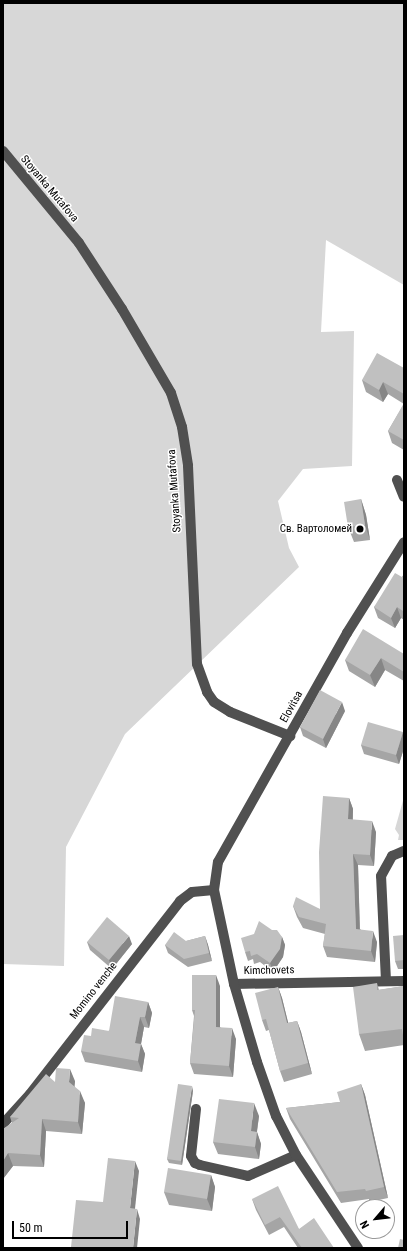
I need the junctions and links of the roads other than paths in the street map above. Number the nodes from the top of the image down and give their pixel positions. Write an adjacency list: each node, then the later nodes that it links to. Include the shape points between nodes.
1 (3, 151): 5 (street, Stoyanka Mutafova, via 79,243 122,309 171,393 182,427 188,466 197,664 207,692 214,702 230,712)
2 (397, 480): 3 (street)
3 (404, 497)
4 (404, 542): 5 (street, Elovitsa, via 347,633)
5 (290, 736): 7 (street, Elovitsa, via 218,862)
6 (404, 851): 9 (street, via 392,856 382,876)
7 (214, 890): 10 (street); 12 (street, Momino venche, via 192,892 180,901 30,1094)
8 (404, 980): 9 (street, Kimchovets)
9 (386, 981): 10 (street, Kimchovets)
10 (234, 984): 13 (street, Kimchovets, via 276,1116)
11 (196, 1109): 13 (street, via 191,1156 200,1165 248,1176)
12 (3, 1124)
13 (296, 1155): 14 (street, Kimchovets)
14 (358, 1248)

